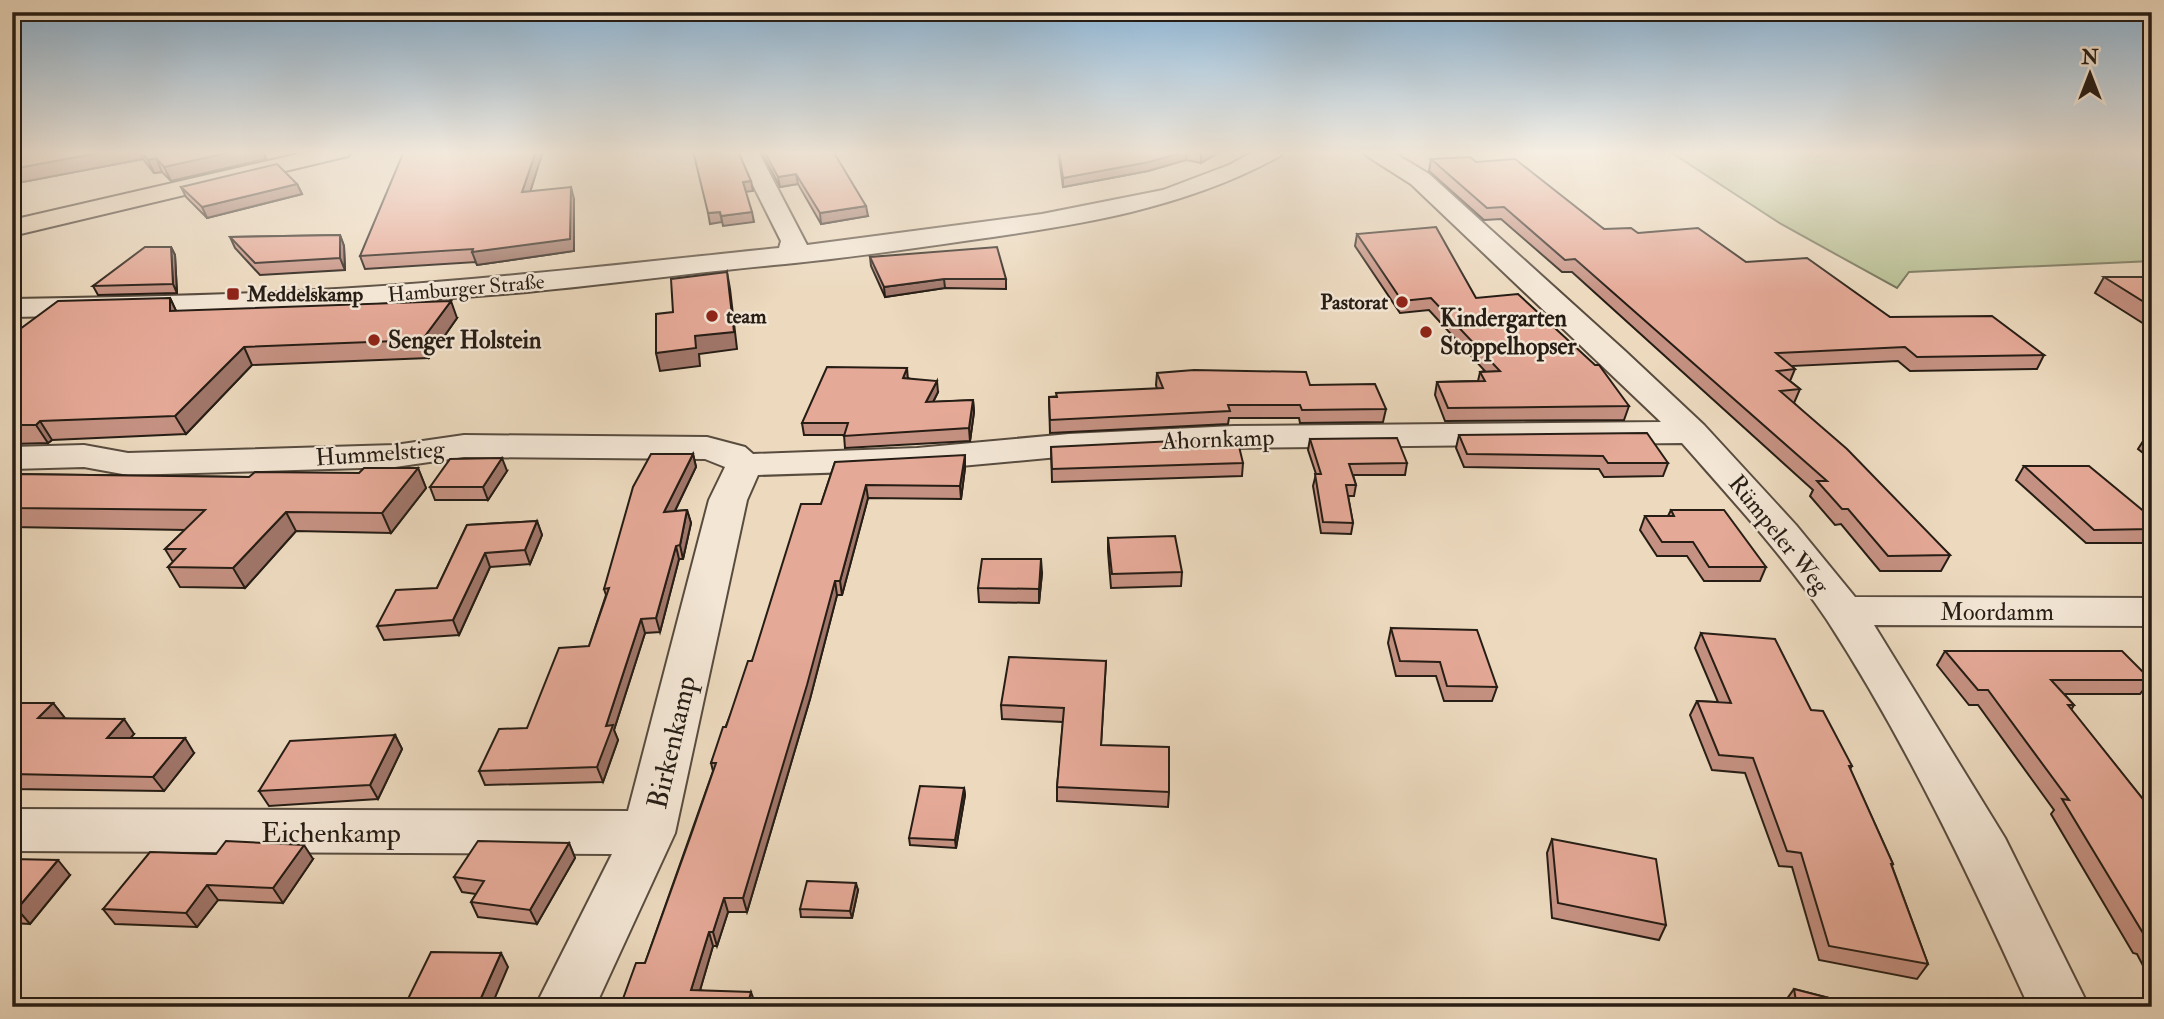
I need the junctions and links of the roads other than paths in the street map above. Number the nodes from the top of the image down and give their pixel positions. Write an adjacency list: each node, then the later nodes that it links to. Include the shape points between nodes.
1 (140, 199): 5 (main road)
2 (772, 199): 6 (street, via 794,241)
3 (1157, 199): 6 (street, Hamburger Straße, via 1042,222)
4 (1441, 199): 10 (street, Rümpeler Weg)
5 (12, 229)
6 (792, 255): 8 (street, Hamburger Straße, via 367,296)
7 (12, 307): 8 (street, Hamburger Straße)
8 (51, 309): 9 (street)
9 (12, 336)
10 (1692, 432): 12 (street, Ahornkamp, via 1234,437 917,459); 13 (street, Rümpeler Weg)
11 (12, 458): 12 (street, Hummelstieg, via 84,456 128,464 395,456 464,446 680,447 732,455)
12 (744, 465): 16 (street, Birkenkamp, via 728,500)
13 (1843, 611): 14 (street, Moordamm); 18 (street, Rümpeler Weg, via 1986,854)
14 (2152, 612)
15 (12, 830): 16 (street, Eichenkamp)
16 (649, 833): 17 (street, Birkenkamp)
17 (565, 1007)
18 (2059, 1007)

